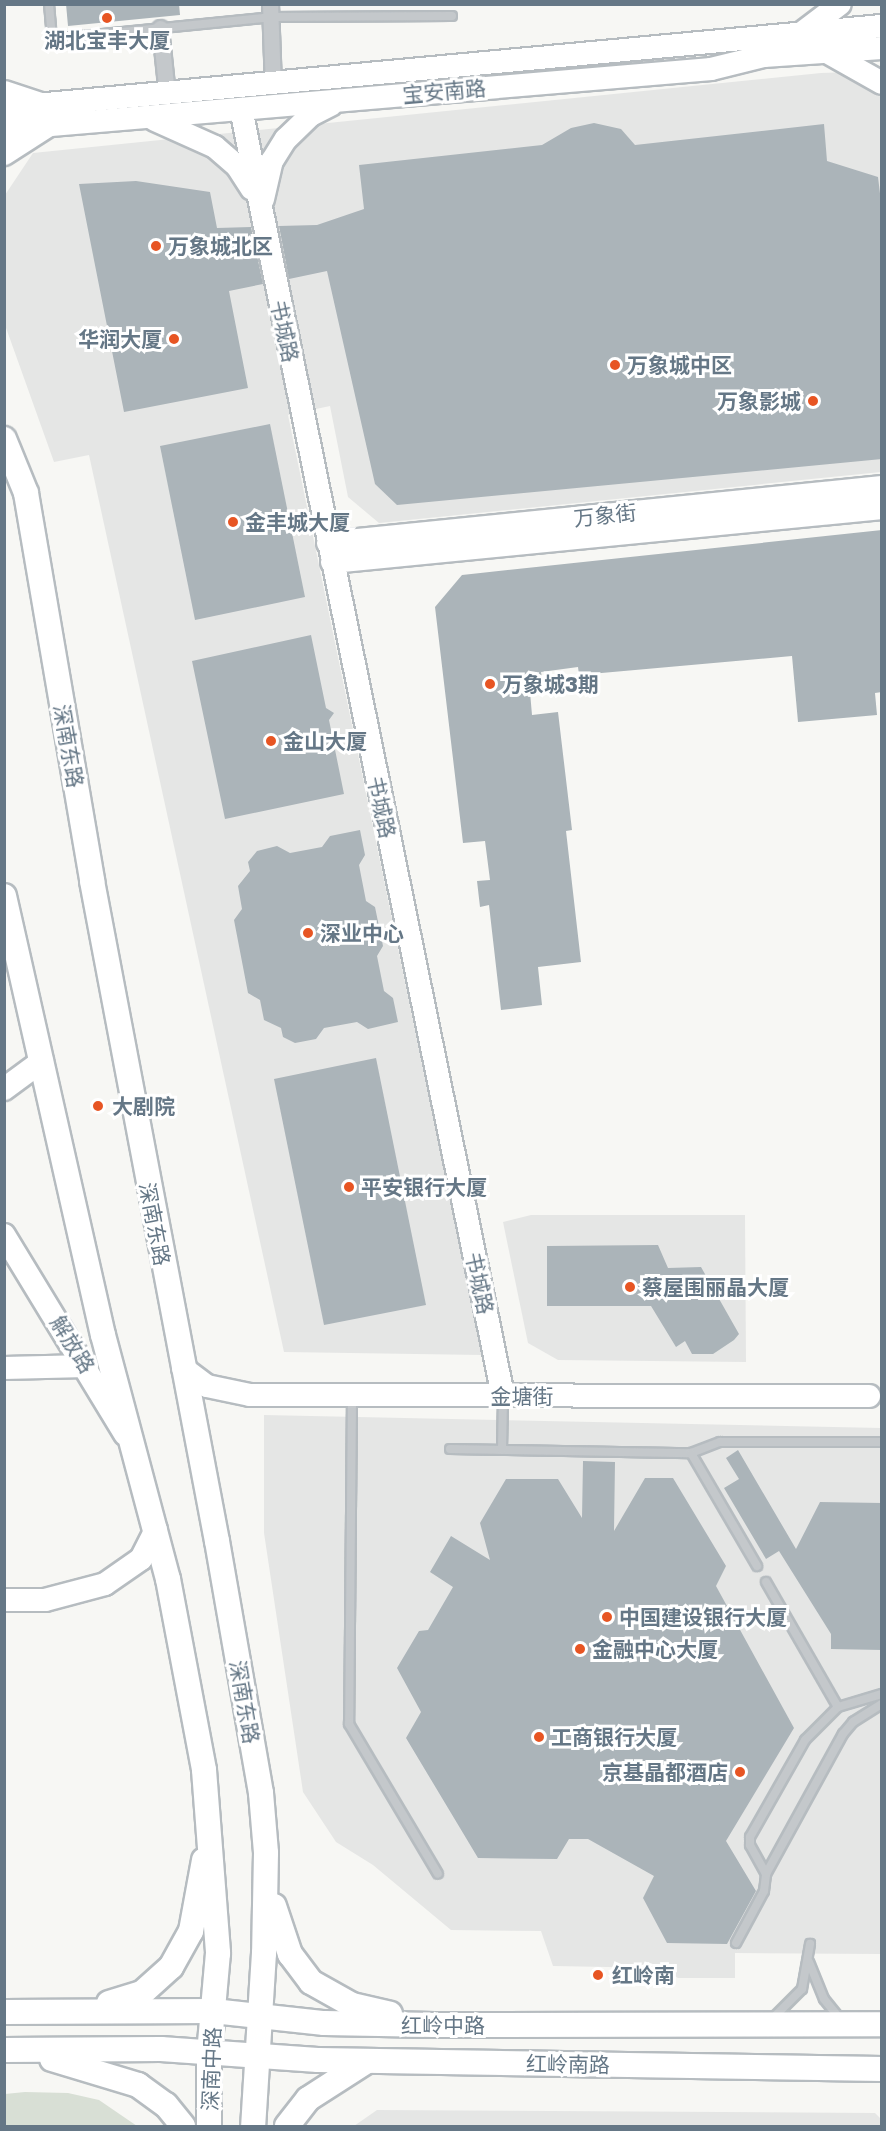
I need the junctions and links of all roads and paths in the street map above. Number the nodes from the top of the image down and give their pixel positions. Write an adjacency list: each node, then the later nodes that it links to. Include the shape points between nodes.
1 (49, 4): 6 (lane, via 52,39)
2 (840, 4): 7 (street)
3 (271, 11): 4 (lane); 6 (lane); 11 (street)
4 (452, 16)
5 (882, 26): 7 (street, 宝安南路)
6 (160, 28): 13 (street)
7 (803, 32): 11 (street, 宝安南路)
8 (882, 48): 9 (street, 宝安南路)
9 (824, 50): 10 (street); 14 (street, 宝安南路, via 764,56 711,69)
10 (882, 83)
11 (273, 85): 13 (street, 宝安南路)
12 (4, 93): 17 (main road)
13 (166, 95): 17 (street, 宝安南路)
14 (343, 100): 16 (street, 宝安南路); 21 (street, 书城路, via 302,122 278,150 267,174)
15 (4, 108): 17 (street, 宝安南路)
16 (241, 109): 18 (street, 宝安南路); 21 (street, 书城路)
17 (44, 116): 18 (street, 宝安南路); 19 (street, 宝安南路); 20 (main road)
18 (145, 117): 21 (street, 书城路, via 188,132 227,156 245,177)
19 (4, 129)
20 (4, 153)
21 (262, 219): 25 (street, 书城路)
22 (4, 439): 32 (main road, 深南东路, via 26,493 96,904)
23 (882, 487): 25 (street, 万象街)
24 (882, 508): 25 (street, 万象街)
25 (330, 553): 34 (street, 书城路)
26 (4, 896): 27 (main road)
27 (42, 1061): 28 (street); 40 (main road, via 103,1335)
28 (4, 1089)
29 (4, 1235): 30 (street, 解放路)
30 (87, 1366): 31 (street); 40 (street, 解放路)
31 (4, 1368)
32 (183, 1368): 33 (street, 金塘街, via 207,1386 236,1394); 49 (main road, 深南东路, via 261,1793)
33 (352, 1395): 34 (street, 金塘街); 50 (lane, via 349,1724)
34 (502, 1396): 35 (street, 金塘街); 38 (lane)
35 (869, 1396)
36 (880, 1442): 39 (lane, via 720,1442)
37 (450, 1449): 38 (lane)
38 (502, 1450): 39 (lane)
39 (691, 1453): 42 (lane)
40 (137, 1456): 41 (main road)
41 (156, 1530): 44 (street, via 141,1559 121,1576 45,1600); 48 (main road, via 188,1674)
42 (757, 1566)
43 (766, 1582): 47 (lane)
44 (4, 1600)
45 (882, 1694): 47 (lane)
46 (882, 1704): 51 (lane, via 853,1722 843,1734)
47 (838, 1707): 51 (lane, via 805,1740 750,1836 750,1845)
48 (209, 1816): 55 (main road, via 218,1953); 56 (main road, via 190,1930 171,1967 157,1983 132,1998 107,2003)
49 (266, 1853): 57 (main road, 深南东路); 61 (main road, via 280,1935 311,1982 352,2005)
50 (438, 1874)
51 (766, 1874): 52 (lane, via 764,1891)
52 (736, 1943)
53 (810, 1944): 54 (lane)
54 (809, 1962): 58 (lane, via 802,1989); 59 (lane, via 824,1999)
55 (213, 2011): 56 (main road, 红岭中路); 57 (main road, 红岭中路); 63 (main road, 深南中路)
56 (4, 2012)
57 (258, 2015): 61 (main road, 红岭中路, via 324,2023); 64 (main road, 深南中路)
58 (765, 2024): 59 (main road, 红岭中路); 61 (main road, 红岭中路)
59 (844, 2024): 60 (main road, 红岭中路)
60 (882, 2024)
61 (434, 2025)
62 (8, 2050): 63 (main road, via 161,2049); 67 (main road, via 130,2080 154,2094)
63 (209, 2054): 64 (main road); 68 (main road, 深南中路)
64 (255, 2057): 65 (main road, 红岭南路); 69 (main road, 深南中路)
65 (368, 2061): 66 (main road, 红岭南路); 70 (main road, via 308,2099)
66 (879, 2070)
67 (183, 2127)
68 (209, 2127)
69 (253, 2127)
70 (287, 2127)

